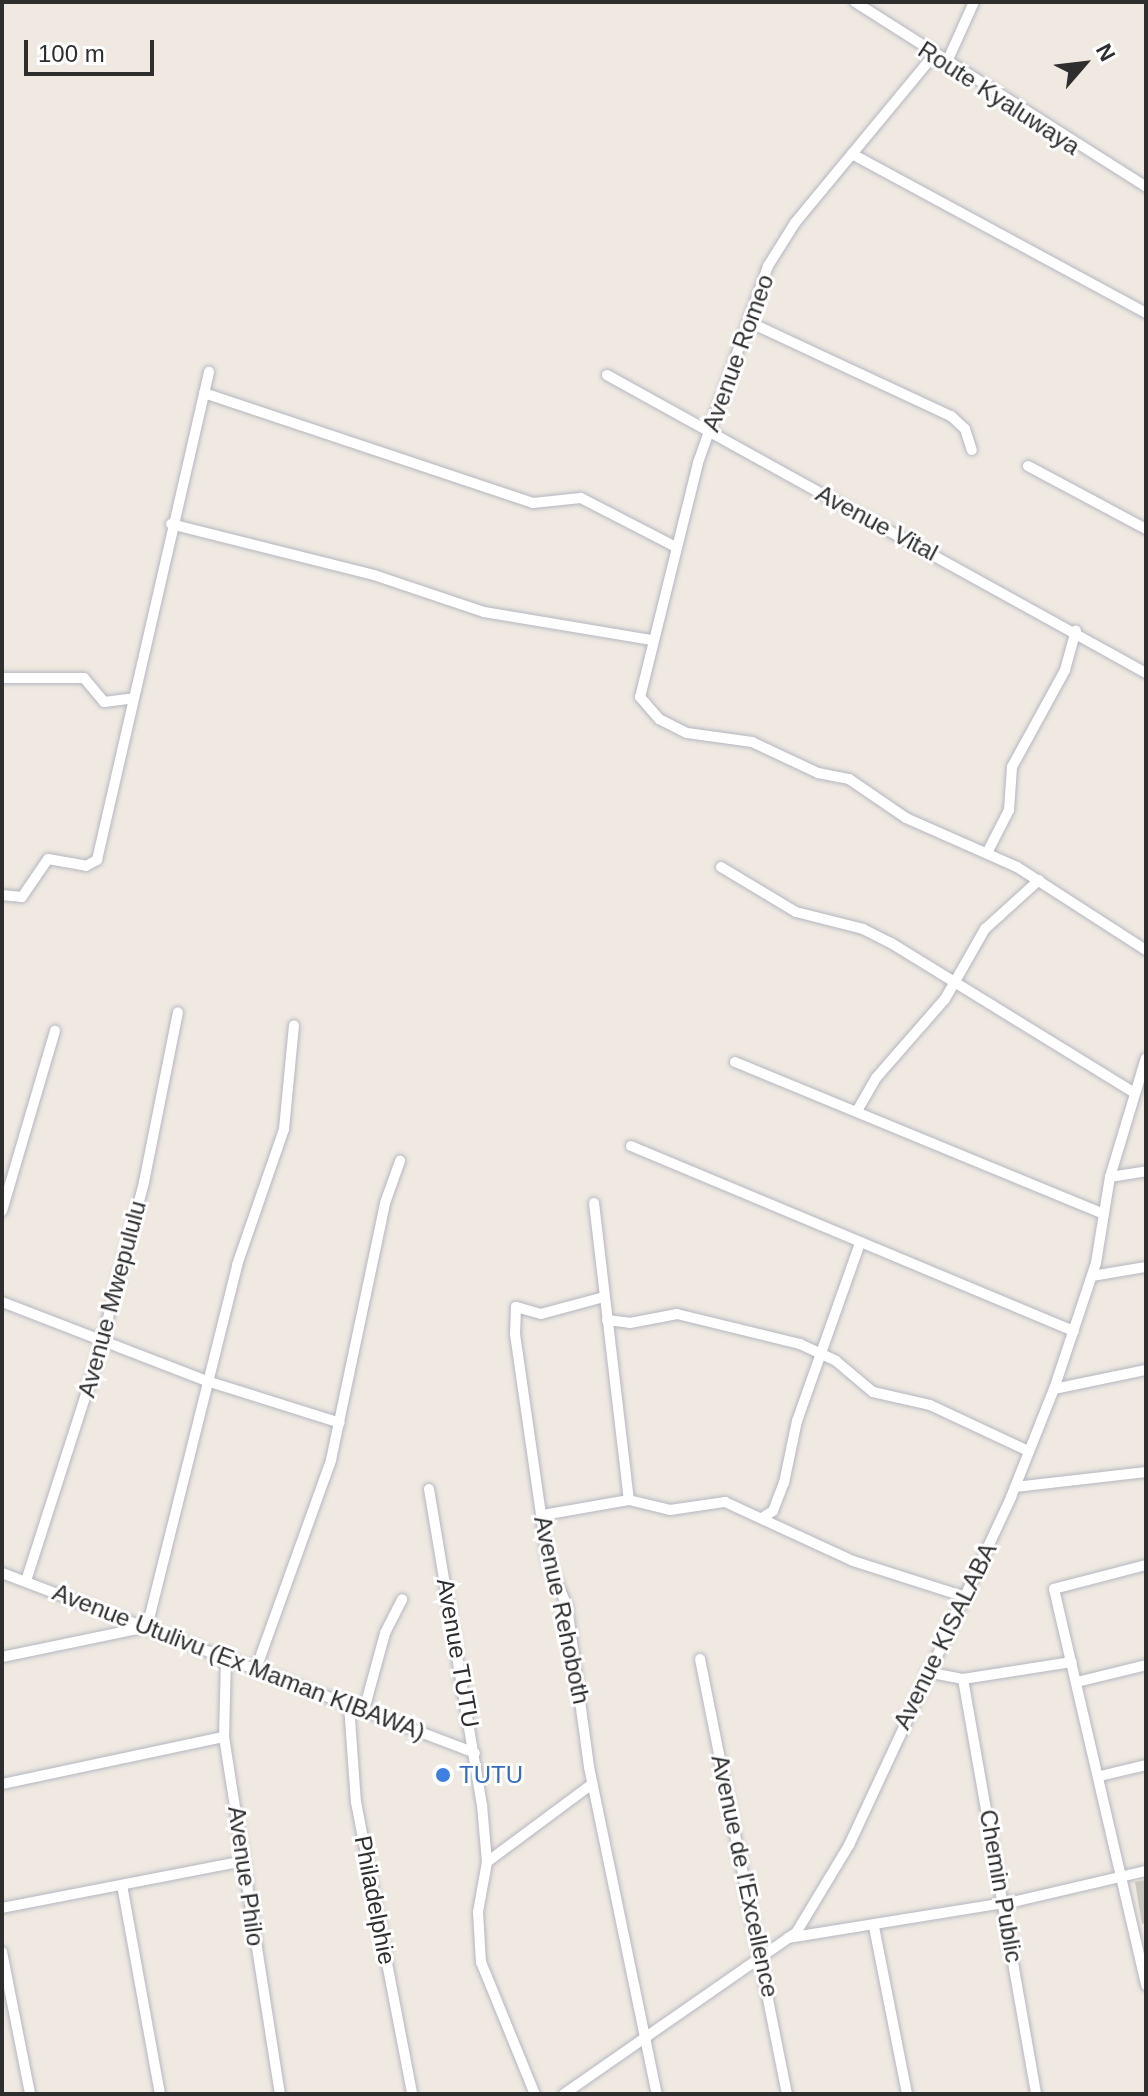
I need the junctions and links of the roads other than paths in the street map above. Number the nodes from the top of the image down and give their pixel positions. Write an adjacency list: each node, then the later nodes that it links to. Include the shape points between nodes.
1 (855, 2): 3 (street, Route Kyaluwaya)
2 (974, 2): 4 (street)
3 (933, 56): 4 (street, Route Kyaluwaya); 5 (street, Avenue Romeo)
4 (946, 64): 6 (street, Route Kyaluwaya)
5 (852, 154): 7 (street); 8 (street, Avenue Romeo, via 768,266)
6 (1146, 187)
7 (1146, 313)
8 (749, 322): 12 (street, Avenue Romeo); 13 (street, via 951,416 965,429)
9 (209, 372): 11 (street)
10 (607, 375): 12 (street, Avenue Vital)
11 (204, 393): 15 (street); 17 (street, via 533,503 581,498)
12 (709, 433): 17 (street, Avenue Romeo); 18 (street, Avenue Vital)
13 (972, 450)
14 (1028, 466): 16 (street)
15 (171, 524): 19 (street, via 374,575 484,612); 22 (street)
16 (1146, 529)
17 (676, 547): 19 (street, Avenue Romeo)
18 (1076, 630): 20 (street, Avenue Vital); 23 (street, via 1065,670 1012,767 1009,810)
19 (651, 640): 23 (street, Avenue Romeo, via 640,697 671,726 782,752 818,773 859,784 952,842)
20 (1146, 673)
21 (2, 678): 22 (street, via 84,678 104,702)
22 (130, 699): 26 (street, via 126,743 97,860 86,866 48,859 22,897)
23 (987, 853): 25 (street)
24 (721, 867): 28 (street, via 796,912 863,929)
25 (1039, 880): 27 (street); 28 (street, via 985,929)
26 (2, 895)
27 (1146, 950)
28 (956, 980): 34 (street); 35 (street)
29 (178, 1012): 50 (street, Avenue Mwepululu, via 144,1182)
30 (294, 1025): 53 (street, via 284,1129 237,1265)
31 (55, 1031): 41 (street)
32 (1146, 1058): 34 (street, Avenue KISALABA)
33 (735, 1062): 35 (street)
34 (1132, 1091): 39 (street, Avenue KISALABA)
35 (857, 1111): 42 (street)
36 (631, 1146): 43 (street)
37 (400, 1161): 55 (street, via 385,1203)
38 (1146, 1171): 39 (street)
39 (1110, 1177): 42 (street, Avenue KISALABA)
40 (594, 1203): 46 (street)
41 (2, 1211)
42 (1103, 1214): 45 (street, Avenue KISALABA)
43 (860, 1243): 49 (street); 51 (street)
44 (1146, 1267): 45 (street)
45 (1092, 1276): 49 (street, Avenue KISALABA)
46 (604, 1297): 48 (street); 61 (street, Avenue Rehoboth, via 541,1314 516,1307)
47 (2, 1302): 50 (street)
48 (607, 1320): 51 (street, via 630,1323 677,1314 800,1344); 60 (street)
49 (1074, 1331): 54 (street, Avenue KISALABA)
50 (98, 1340): 53 (street); 65 (street, Avenue Mwepululu, via 96,1363)
51 (819, 1355): 56 (street, via 836,1361 873,1392 930,1405); 62 (street, via 784,1483 773,1511)
52 (1146, 1370): 54 (street)
53 (207, 1381): 55 (street); 68 (street)
54 (1054, 1389): 56 (street, Avenue KISALABA)
55 (340, 1423): 74 (street)
56 (1028, 1451): 58 (street, Avenue KISALABA)
57 (1146, 1472): 58 (street)
58 (1015, 1487): 66 (street, Avenue KISALABA)
59 (429, 1489): 81 (street, Avenue TUTU)
60 (629, 1500): 61 (street); 62 (street, via 670,1510 725,1502)
61 (543, 1515): 85 (street, Avenue Rehoboth, via 548,1562 567,1606)
62 (762, 1518): 66 (street, via 853,1561)
63 (1146, 1565): 72 (street, via 1054,1589)
64 (2, 1573): 65 (street, Avenue Utulivu (Ex Maman KIBAWA))
65 (26, 1581): 68 (street, Avenue Utulivu (Ex Maman KIBAWA))
66 (963, 1596): 75 (street, Avenue KISALABA)
67 (402, 1599): 79 (street, via 385,1633)
68 (147, 1627): 69 (street); 70 (street, Avenue Utulivu (Ex Maman KIBAWA))
69 (2, 1657)
70 (226, 1657): 74 (street, Avenue Utulivu (Ex Maman KIBAWA)); 80 (street, Avenue Philo)
71 (700, 1659): 96 (street, Avenue de l'Excellence)
72 (1072, 1662): 76 (street); 77 (street)
73 (1146, 1665): 77 (street)
74 (257, 1666): 78 (street, Avenue Utulivu (Ex Maman KIBAWA))
75 (927, 1672): 76 (street); 94 (street, Avenue KISALABA, via 849,1845)
76 (963, 1679): 91 (street, Chemin Public)
77 (1077, 1682): 83 (street)
78 (349, 1705): 79 (street, Avenue Utulivu (Ex Maman KIBAWA)); 102 (street, Philadelphie, via 356,1802)
79 (364, 1710): 81 (street, Avenue Utulivu (Ex Maman KIBAWA))
80 (224, 1737): 84 (street); 86 (street, Avenue Philo)
81 (475, 1753): 87 (street, Avenue TUTU)
82 (1146, 1765): 83 (street)
83 (1100, 1776): 89 (street)
84 (2, 1784)
85 (592, 1784): 87 (street); 98 (street, Avenue Rehoboth)
86 (243, 1861): 90 (street); 101 (street, Avenue Philo)
87 (487, 1862): 103 (street, Avenue TUTU, via 478,1912 481,1962)
88 (1146, 1871): 89 (street)
89 (1121, 1877): 91 (street); 97 (street)
90 (122, 1885): 92 (street); 100 (street)
91 (1004, 1904): 93 (street); 108 (street, Chemin Public)
92 (2, 1908)
93 (874, 1927): 94 (street); 107 (street)
94 (787, 1939): 96 (street, Avenue KISALABA)
95 (2, 1952): 99 (street)
96 (762, 1955): 98 (street, Avenue KISALABA); 106 (street, Avenue de l'Excellence)
97 (1146, 1985)
98 (645, 2038): 104 (street, Avenue KISALABA); 105 (street, Avenue Rehoboth)
99 (30, 2094)
100 (160, 2094)
101 (280, 2094)
102 (412, 2094)
103 (535, 2094)
104 (564, 2094)
105 (657, 2094)
106 (787, 2094)
107 (907, 2094)
108 (1036, 2094)

